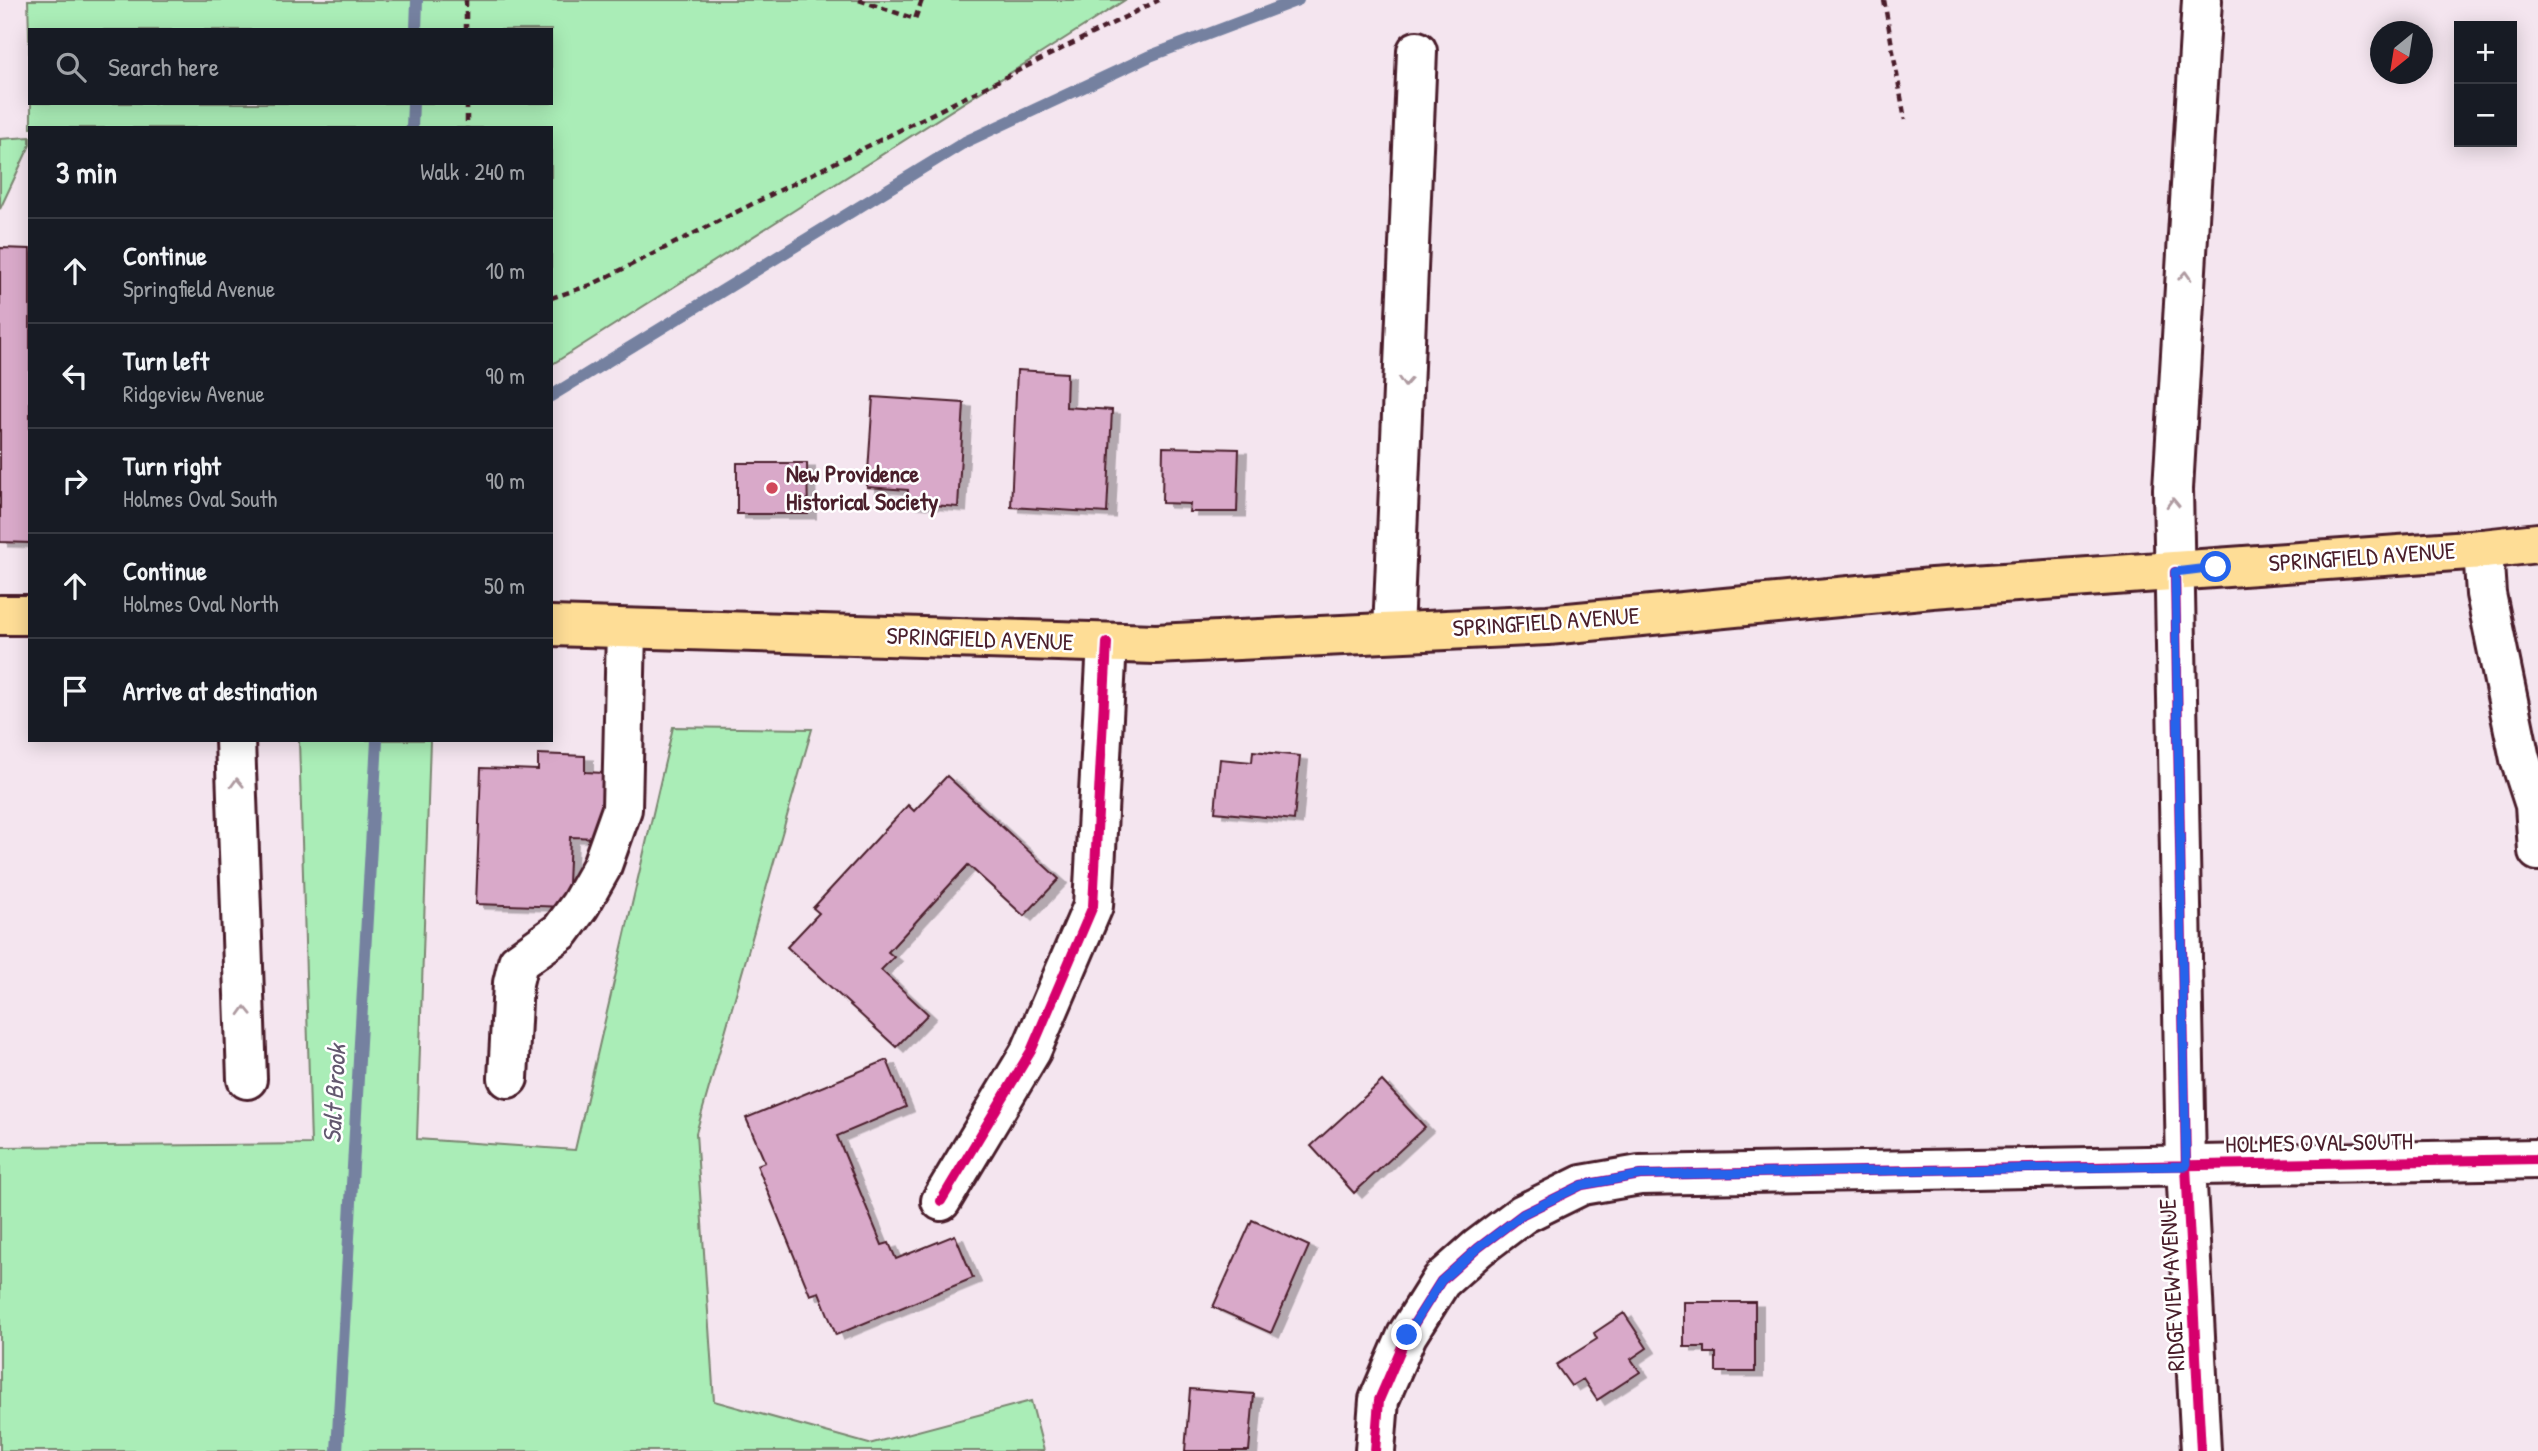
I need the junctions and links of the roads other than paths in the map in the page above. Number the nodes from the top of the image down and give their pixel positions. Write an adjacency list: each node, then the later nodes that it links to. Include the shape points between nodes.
1 (2202, 0): 5 (street, RIDGEVIEW AVENUE, one-way to 1, via 2173,489)
2 (1417, 51): 10 (street, one-way to 10)
3 (2538, 543): 4 (main road, SPRINGFIELD AVENUE)
4 (2483, 550): 5 (main road, SPRINGFIELD AVENUE); 13 (street, via 2486,594 2520,759 2535,805)
5 (2175, 572): 10 (main road, SPRINGFIELD AVENUE, via 1932,588 1548,625); 17 (street, RIDGEVIEW AVENUE)
6 (0, 615): 7 (main road)
7 (28, 615)
8 (553, 626): 9 (main road, SPRINGFIELD AVENUE)
9 (626, 629): 11 (main road, SPRINGFIELD AVENUE); 15 (street, via 622,809 601,868 580,905 561,931 518,962)
10 (1393, 632): 11 (main road, SPRINGFIELD AVENUE)
11 (1107, 643): 18 (street, via 1093,906 1031,1051)
12 (235, 742): 14 (street, one-way to 12)
13 (2538, 851)
14 (247, 1079)
15 (508, 1079)
16 (2538, 1159): 17 (street, HOLMES OVAL SOUTH)
17 (2186, 1166): 19 (street, HOLMES OVAL SOUTH, via 1640,1175 1582,1185 1523,1214 1441,1281 1407,1335 1379,1400); 20 (street, RIDGEVIEW AVENUE)
18 (941, 1201)
19 (1375, 1451)
20 (2202, 1451)

